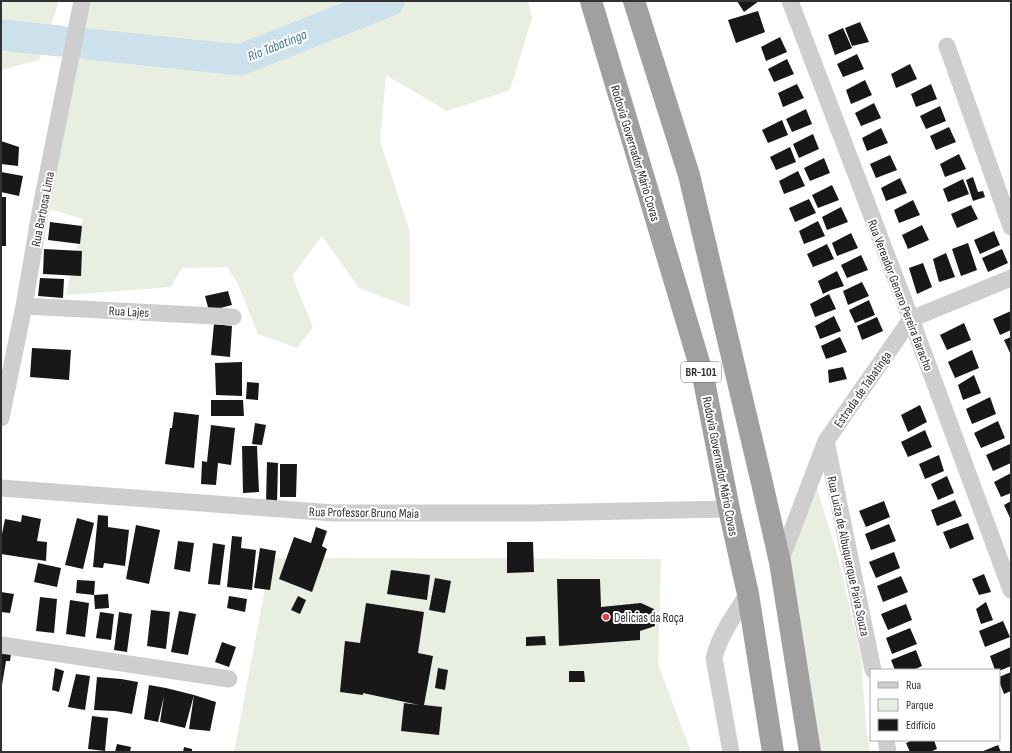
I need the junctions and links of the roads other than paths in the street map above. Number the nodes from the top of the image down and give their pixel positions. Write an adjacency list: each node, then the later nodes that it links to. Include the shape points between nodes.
1 (82, 1): 8 (street, Rua Barbosa Lima)
2 (591, 1): 14 (highway, Rodovia Governador Mário Covas / BR-101, via 703,376)
3 (634, 1): 15 (highway, BR-101, via 689,175)
4 (790, 1): 10 (street, Rua Vereador Genaro Pereira Baracho)
5 (946, 46): 6 (street)
6 (1011, 227)
7 (1011, 278): 10 (street)
8 (24, 306): 9 (street, Rua Lajes); 11 (street, Rua Barbosa Lima)
9 (233, 317)
10 (911, 319): 12 (street, Estrada de Tabatinga); 16 (street, Rua Vereador Genaro Pereira Baracho)
11 (1, 418)
12 (826, 441): 15 (street, Estrada de Tabatinga); 19 (street, Rua Luiza de Albuquerque Paiva Souza)
13 (1, 488): 14 (street, Rua Professor Bruno Maia, via 334,513)
14 (729, 509): 17 (highway, Rodovia Governador Mário Covas / BR-101)
15 (780, 562): 24 (highway, BR-101)
16 (1011, 590)
17 (748, 594): 22 (street, via 717,644 714,658); 23 (highway, Rodovia Governador Mário Covas / BR-101)
18 (1, 644): 20 (street)
19 (873, 669)
20 (229, 679)
21 (886, 741): 25 (street)
22 (731, 752)
23 (773, 752)
24 (810, 752)
25 (888, 752)

